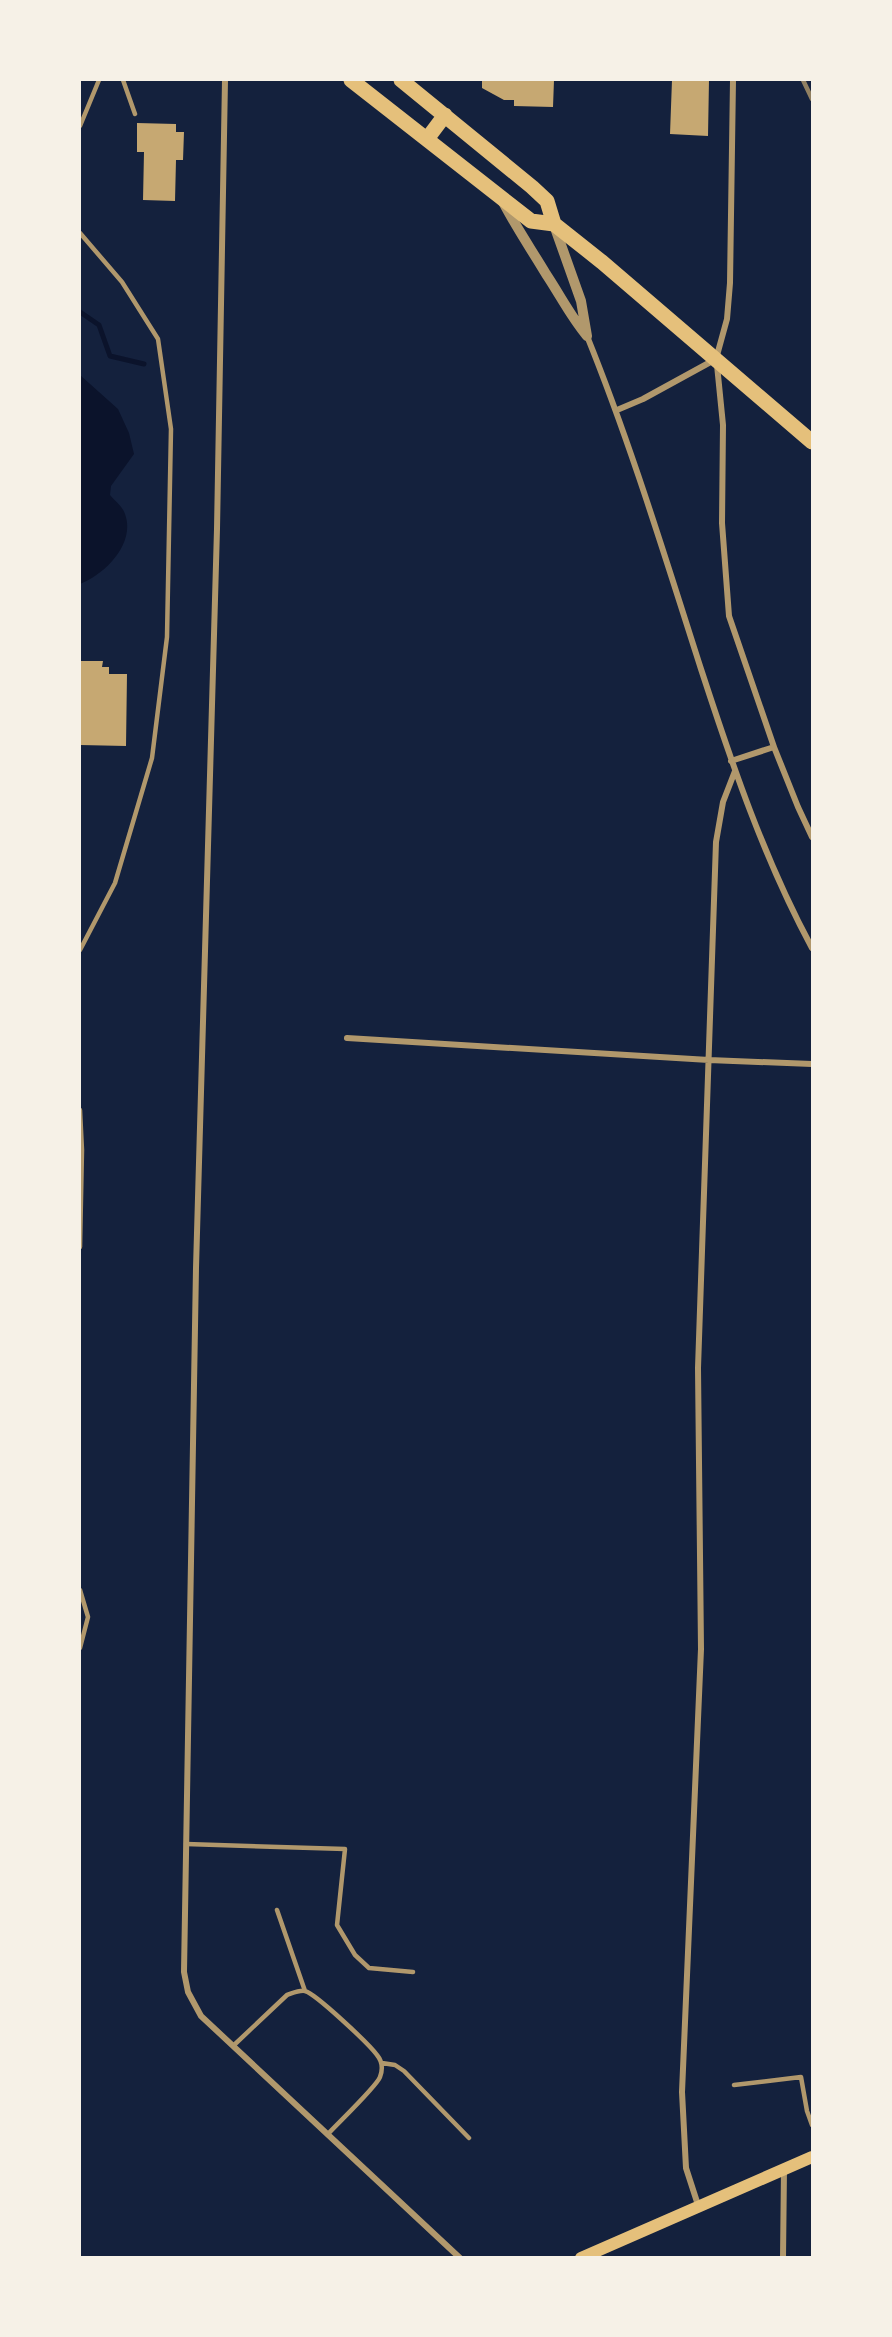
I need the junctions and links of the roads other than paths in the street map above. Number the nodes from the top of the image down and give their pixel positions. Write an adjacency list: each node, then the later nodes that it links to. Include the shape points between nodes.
1 (99, 80): 9 (lane)
2 (123, 80): 7 (lane)
3 (225, 80): 31 (street)
4 (351, 80): 10 (main road)
5 (401, 80): 8 (main road)
6 (733, 80): 15 (street, via 730,283 727,319)
7 (135, 114)
8 (445, 115): 10 (main road); 12 (main road, via 547,201)
9 (80, 126)
10 (427, 139): 11 (main road)
11 (500, 196): 12 (main road, via 531,221); 14 (street, via 519,234)
12 (554, 224): 14 (street, via 581,301); 15 (main road)
13 (80, 233): 23 (lane, via 122,282 158,339 171,429 167,637 152,758 115,883)
14 (587, 336): 16 (street)
15 (716, 359): 16 (street); 17 (main road); 18 (street, via 723,425 722,523 729,616)
16 (617, 410): 19 (street)
17 (813, 442)
18 (774, 747): 19 (street); 21 (street)
19 (731, 761): 20 (street)
20 (735, 771): 22 (street, via 764,847); 25 (street, via 723,802 716,842)
21 (813, 837)
22 (813, 948)
23 (80, 950)
24 (347, 1038): 25 (street)
25 (709, 1060): 26 (street); 43 (street, via 698,1368 701,1649 682,2092 686,2168)
26 (813, 1064)
27 (80, 1110): 28 (lane)
28 (80, 1247)
29 (80, 1590): 30 (lane, via 88,1617)
30 (80, 1648)
31 (186, 1844): 33 (lane, via 345,1849 337,1925 355,1955 369,1968); 35 (street, via 184,1972 188,1992 201,2016)
32 (277, 1910): 34 (lane)
33 (413, 1972)
34 (305, 1991): 35 (lane, via 287,1995); 36 (lane, via 351,2029)
35 (233, 2046): 39 (street)
36 (382, 2063): 39 (lane, via 380,2078); 40 (lane, via 404,2071)
37 (734, 2085): 38 (lane, via 801,2077)
38 (813, 2125)
39 (328, 2134): 44 (street)
40 (469, 2138)
41 (813, 2157): 42 (main road)
42 (784, 2169): 43 (main road); 46 (street)
43 (698, 2205): 45 (main road)
44 (460, 2258)
45 (581, 2258)
46 (783, 2258)

